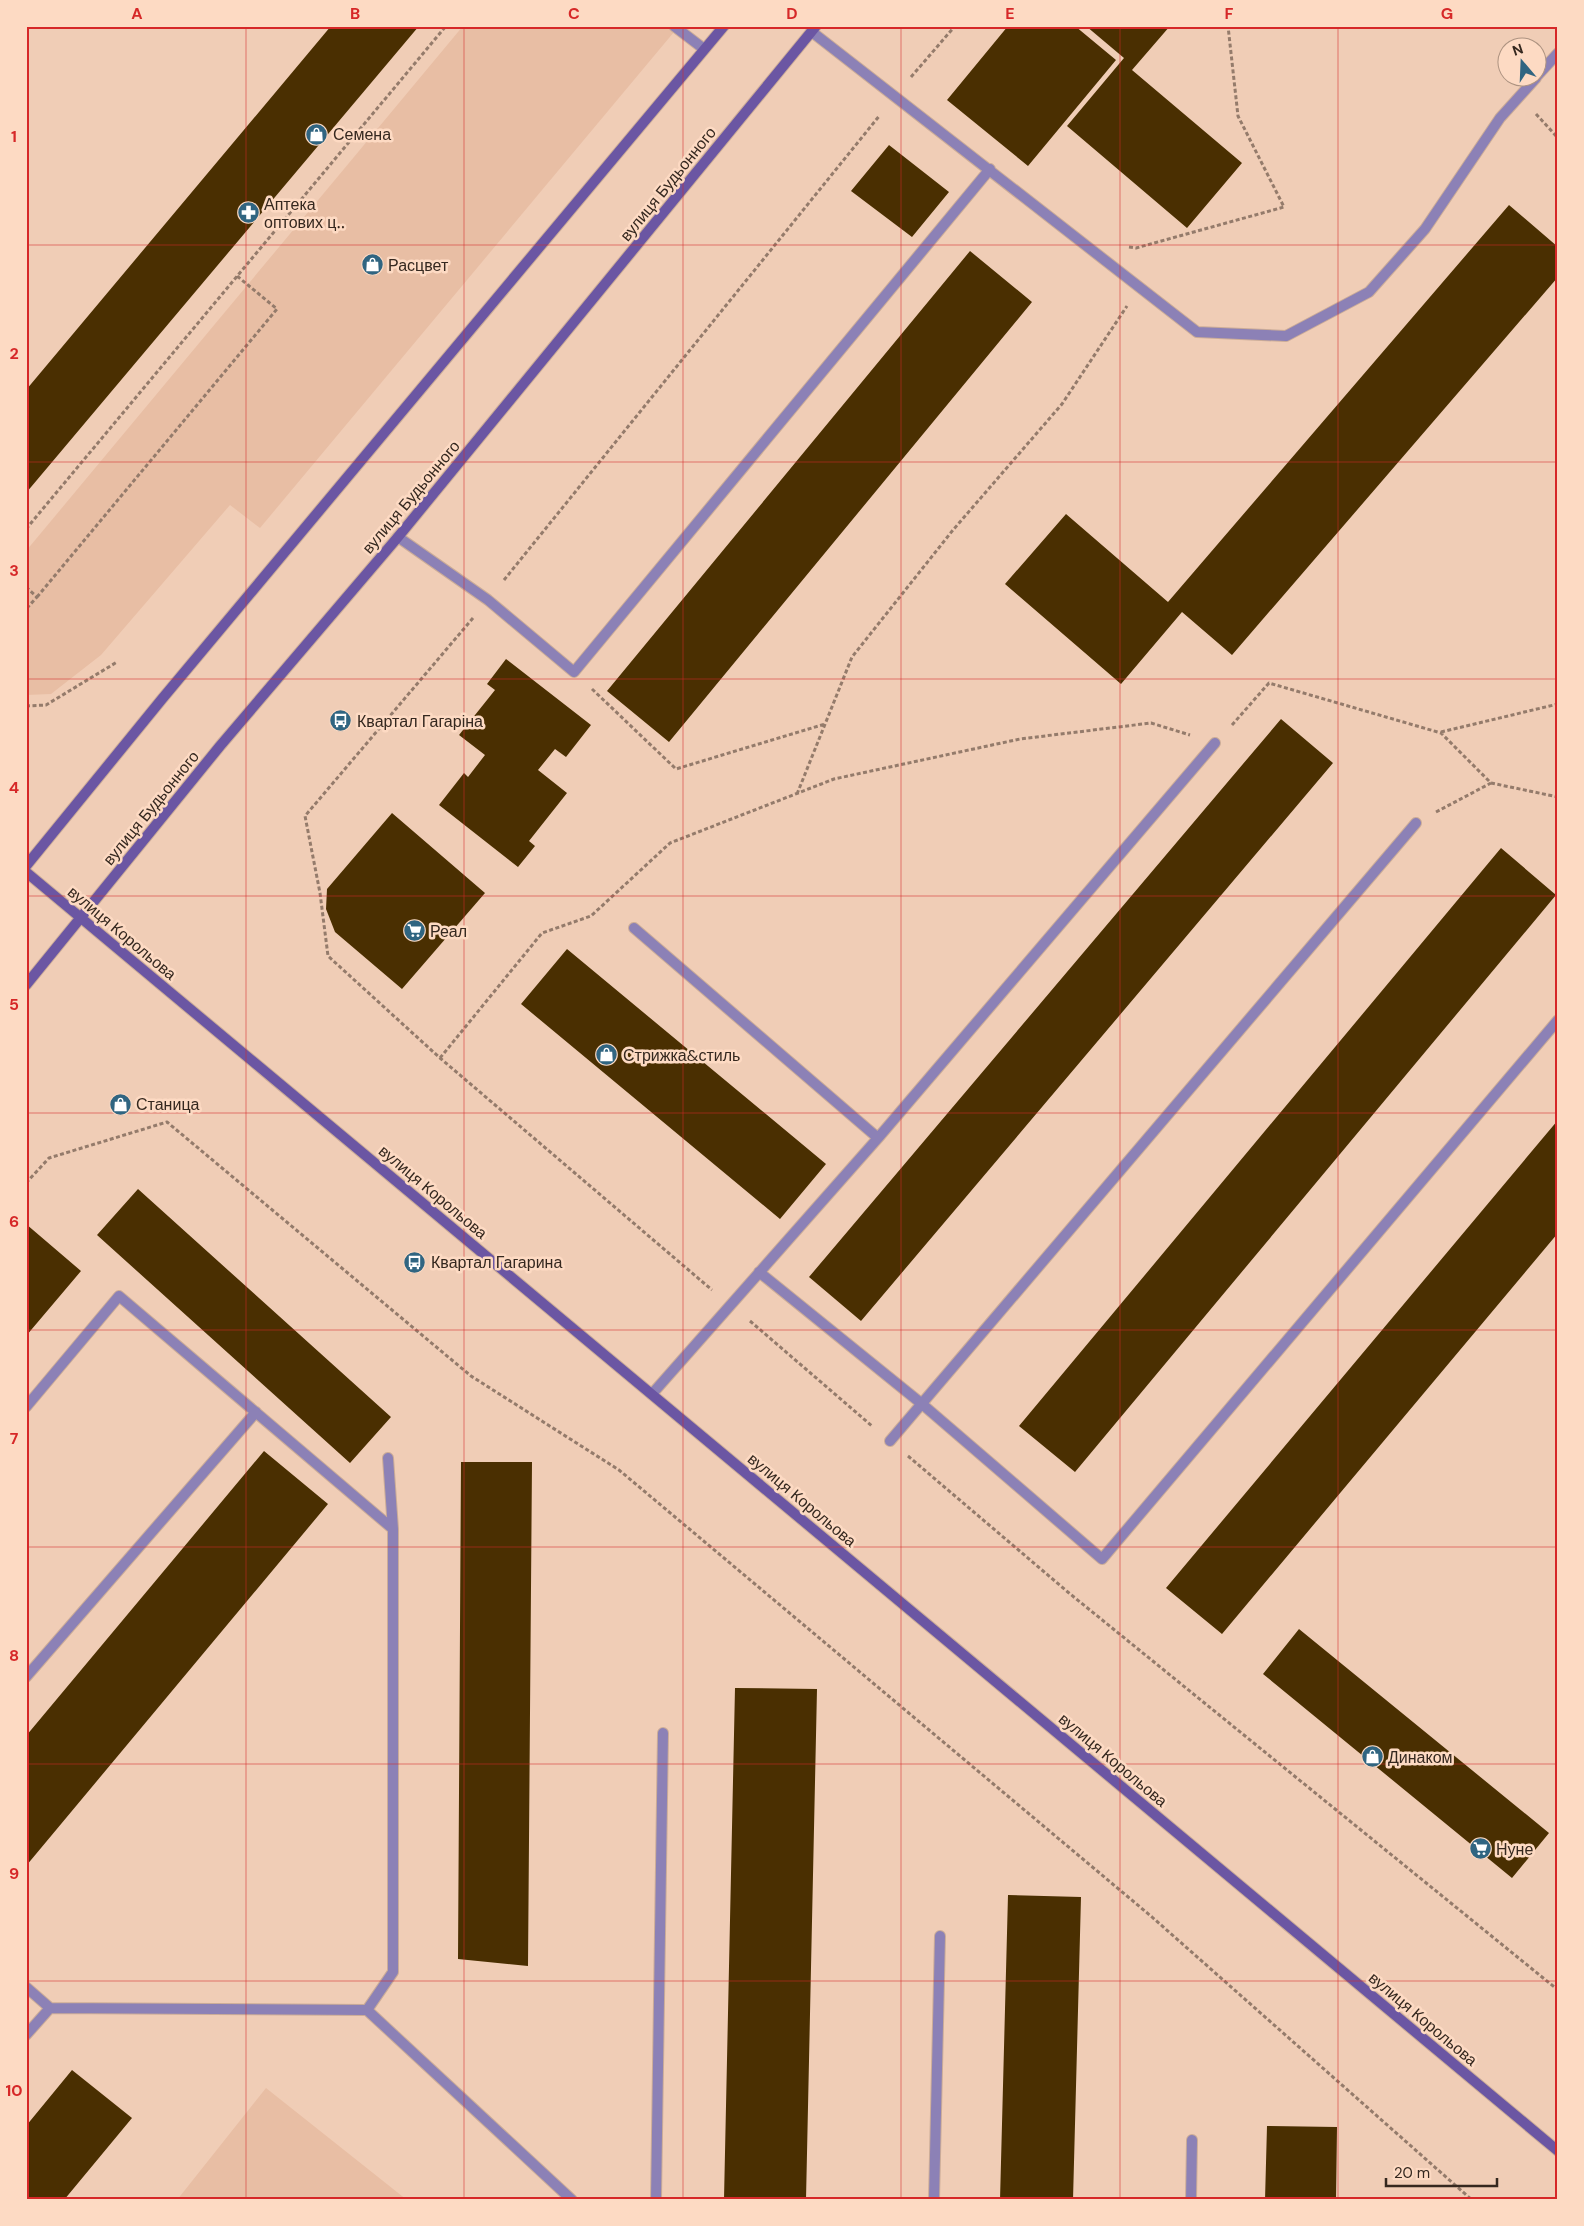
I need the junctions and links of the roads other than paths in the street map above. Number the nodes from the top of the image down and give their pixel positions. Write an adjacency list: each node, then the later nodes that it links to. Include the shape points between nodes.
1 (674, 26): 4 (lane)
2 (724, 26): 4 (main road)
3 (814, 29): 8 (lane); 9 (main road, вулиця Будьонного)
4 (704, 49): 12 (main road)
5 (1558, 53): 6 (lane)
6 (1546, 66)
7 (1526, 88): 8 (lane, via 1500,118 1425,229 1368,292 1286,336 1196,332)
8 (990, 169): 9 (lane, via 574,672 488,600)
9 (398, 537): 14 (main road, вулиця Будьонного, via 220,746)
10 (1215, 743): 18 (lane)
11 (1416, 823): 21 (lane)
12 (26, 866)
13 (26, 872): 14 (main road, вулиця Корольова)
14 (82, 918): 16 (main road, вулиця Будьонного); 20 (main road, вулиця Корольова)
15 (634, 928): 18 (lane)
16 (26, 985)
17 (1558, 1020): 21 (lane, via 1102,1559)
18 (878, 1138): 19 (lane)
19 (760, 1272): 20 (lane); 21 (lane)
20 (652, 1394): 35 (main road, вулиця Корольова)
21 (922, 1404): 24 (lane)
22 (26, 1407): 23 (lane, via 119,1296)
23 (256, 1412): 26 (lane); 27 (lane)
24 (890, 1441)
25 (388, 1458): 26 (lane)
26 (393, 1529): 32 (lane, via 393,1972)
27 (26, 1678)
28 (663, 1733): 37 (lane)
29 (940, 1936): 38 (lane)
30 (26, 1987): 31 (lane)
31 (50, 2008): 32 (lane); 33 (lane)
32 (367, 2010): 36 (lane)
33 (26, 2035)
34 (1192, 2140): 39 (lane)
35 (1558, 2151)
36 (572, 2200)
37 (656, 2200)
38 (934, 2200)
39 (1192, 2200)

